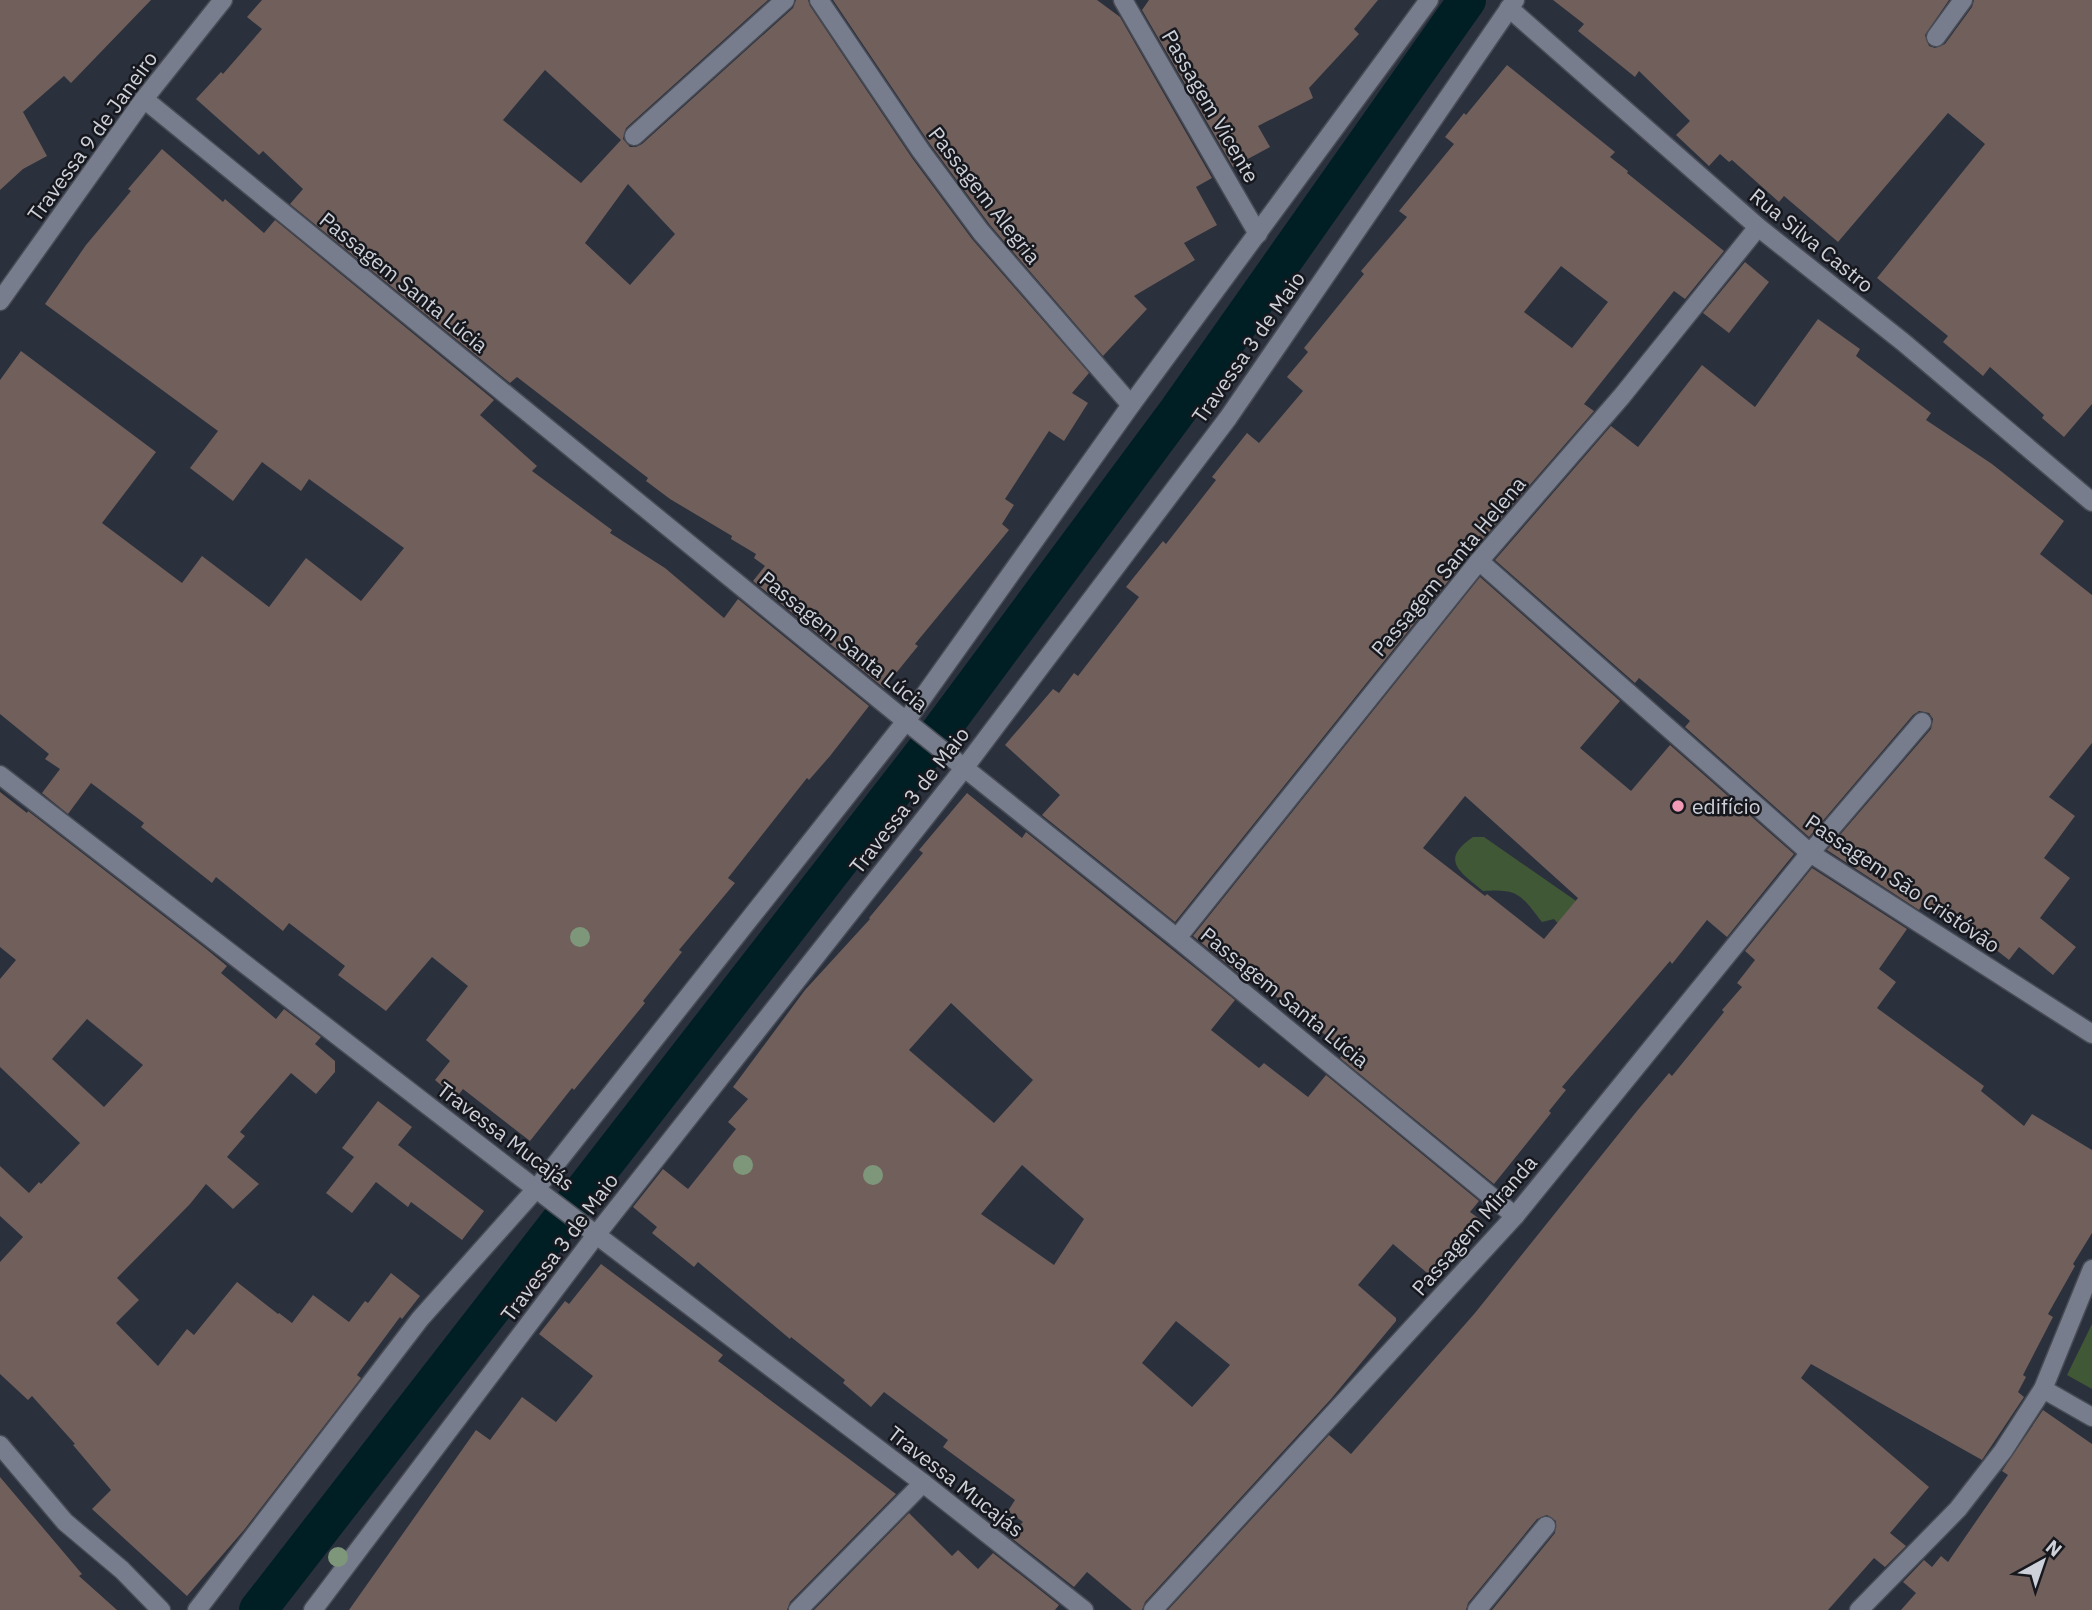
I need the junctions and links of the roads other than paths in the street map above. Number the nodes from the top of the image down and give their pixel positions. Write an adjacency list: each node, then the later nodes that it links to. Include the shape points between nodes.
1 (223, 0): 9 (street, Travessa 9 de Janeiro)
2 (785, 0): 10 (street)
3 (819, 0): 14 (street, Passagem Alegria, via 981,232)
4 (1123, 0): 12 (street, Passagem Vicente)
5 (1429, 0): 12 (street)
6 (1963, 0): 8 (street)
7 (1512, 4): 11 (street, Rua Silva Castro); 19 (street, Travessa 3 de Maio, via 1228,418)
8 (1936, 37)
9 (144, 99): 13 (street, Travessa 9 de Janeiro); 18 (street, Passagem Santa Lúcia)
10 (634, 136)
11 (1758, 227): 15 (street, Rua Silva Castro); 16 (street, Passagem Santa Helena, via 1622,396)
12 (1258, 234): 14 (street)
13 (0, 301)
14 (1131, 405): 18 (street)
15 (2092, 502)
16 (1479, 561): 21 (street, Passagem São Cristóvão); 22 (street, Passagem Santa Helena)
17 (1923, 722): 21 (street, Passagem Miranda)
18 (909, 723): 19 (street, Passagem Santa Lúcia); 24 (street)
19 (961, 765): 22 (street, Passagem Santa Lúcia); 26 (street, Travessa 3 de Maio)
20 (0, 775): 24 (street, Travessa Mucajás)
21 (1810, 853): 23 (street, Passagem São Cristóvão); 25 (street, Passagem Miranda)
22 (1177, 937): 25 (street, Passagem Santa Lúcia)
23 (2092, 1034)
24 (536, 1189): 26 (street, Travessa Mucajás); 34 (street, via 420,1319)
25 (1516, 1216): 38 (street, Passagem Miranda)
26 (596, 1235): 31 (street, Travessa Mucajás); 35 (street, Travessa 3 de Maio)
27 (2092, 1269): 28 (street)
28 (2043, 1389): 29 (street); 40 (street, via 1958,1509)
29 (2092, 1418)
30 (0, 1445): 33 (street, via 65,1522)
31 (923, 1483): 36 (street); 37 (street, Travessa Mucajás)
32 (1546, 1526): 39 (street)
33 (161, 1610)
34 (197, 1610)
35 (313, 1610)
36 (798, 1610)
37 (1084, 1610)
38 (1153, 1610)
39 (1477, 1610)
40 (1858, 1610)

